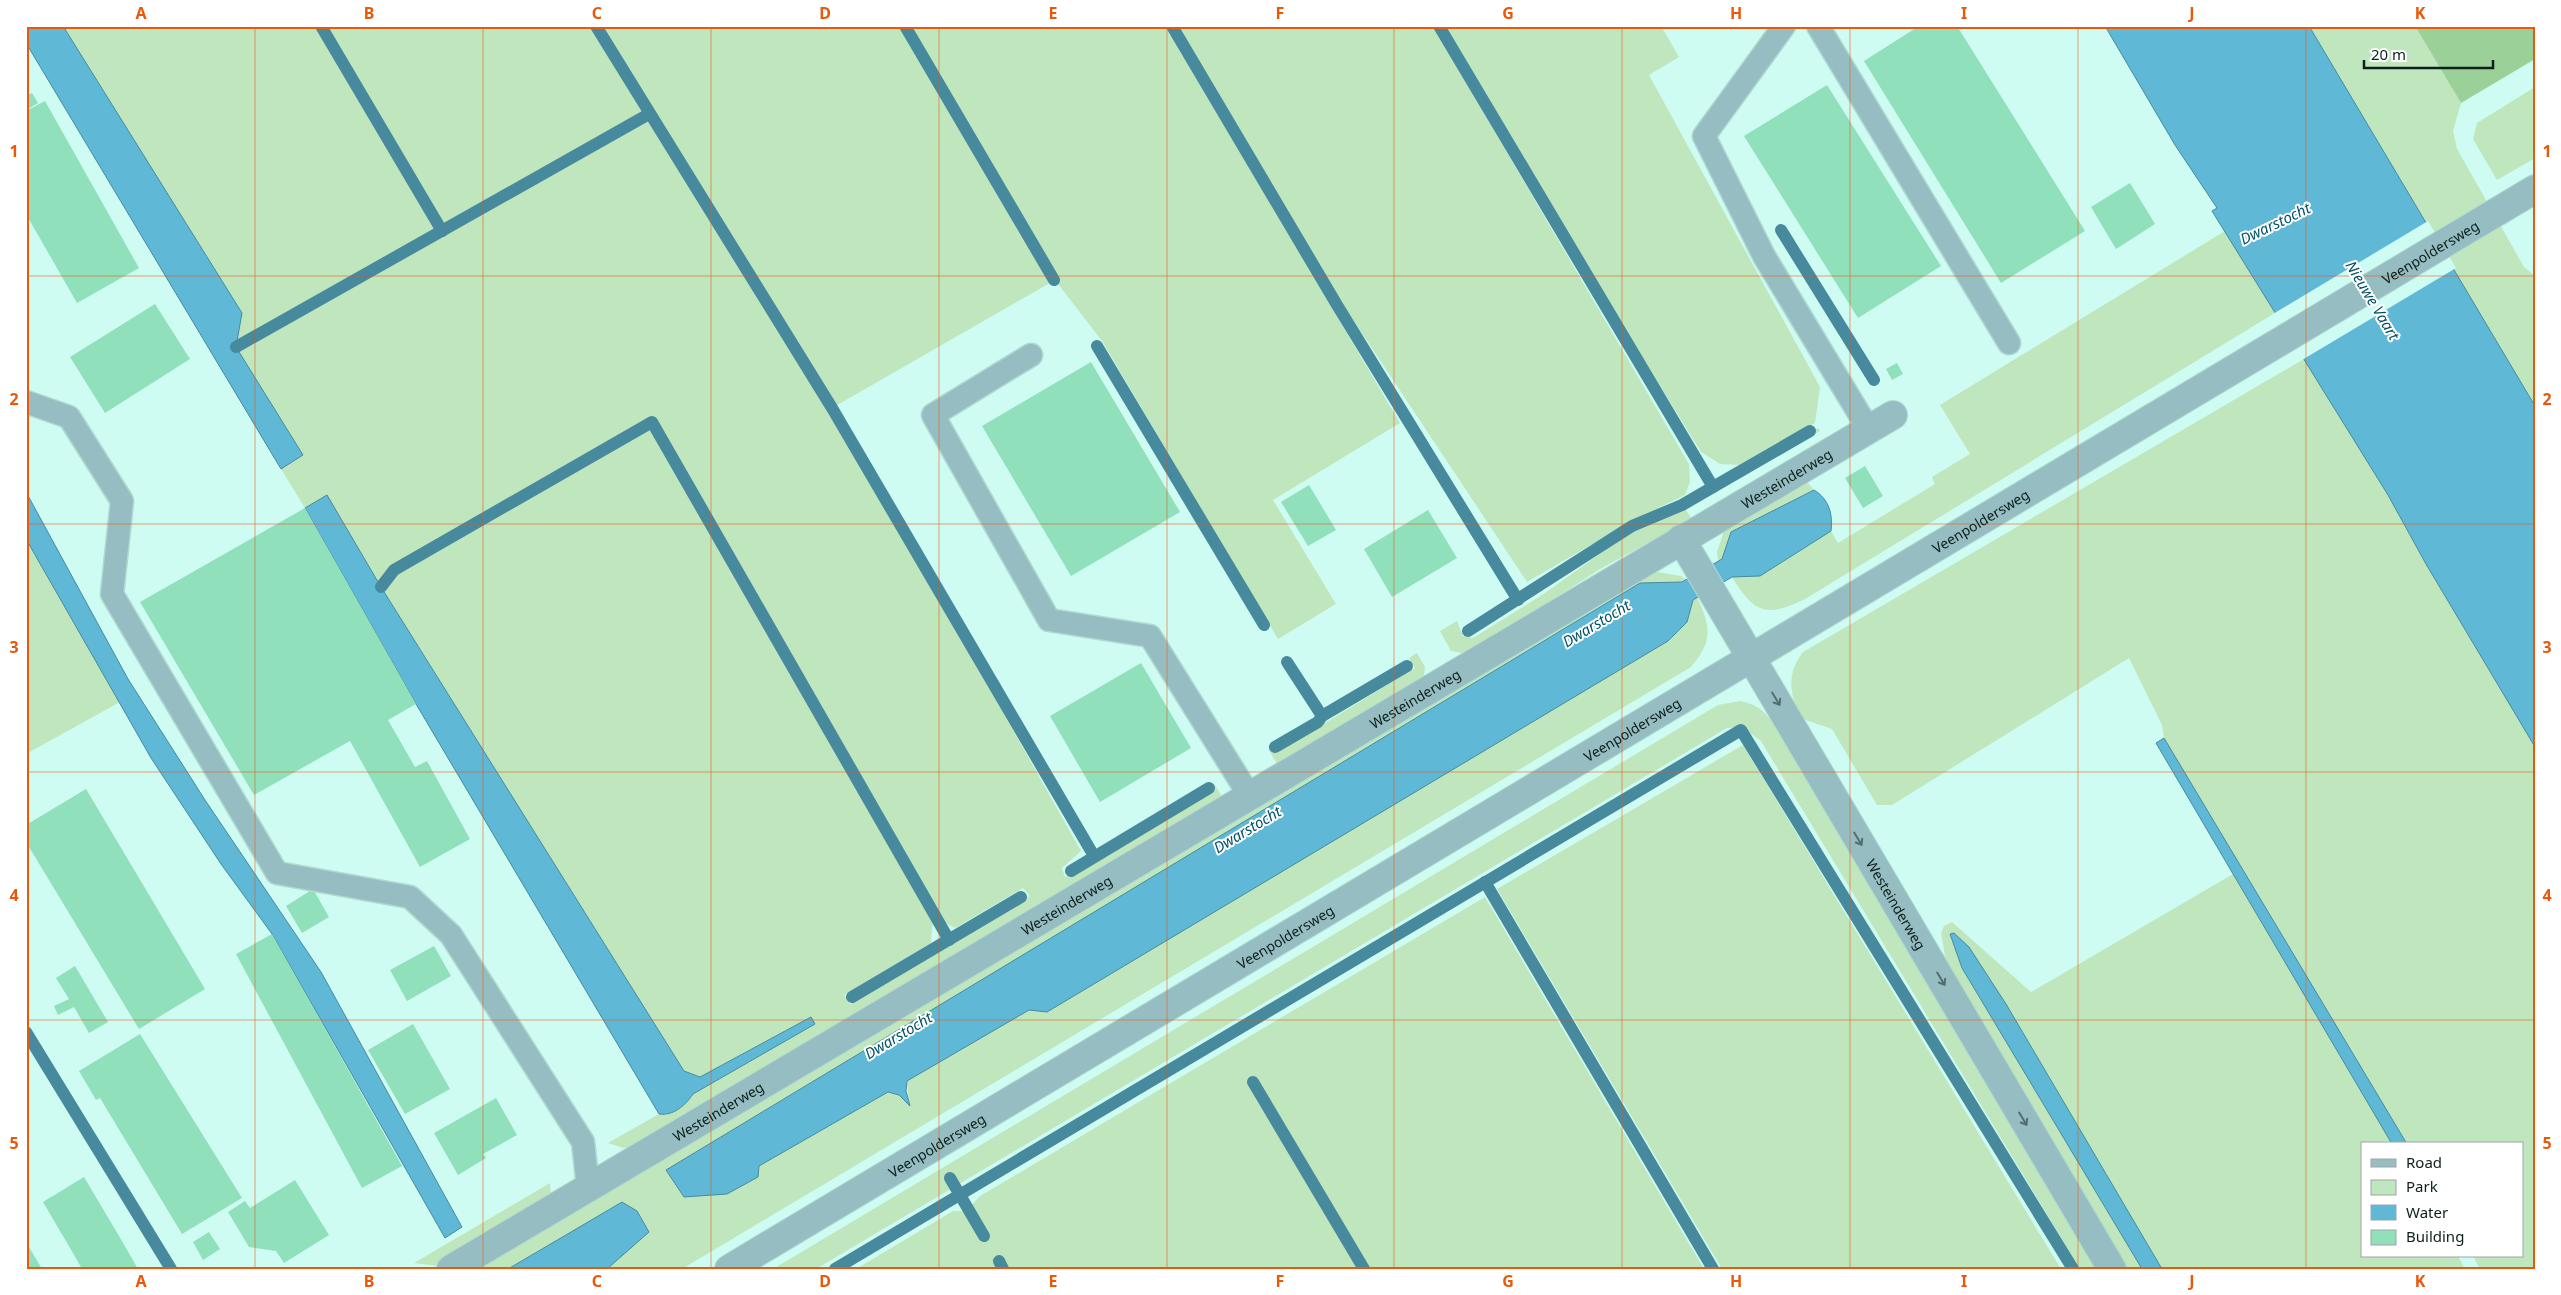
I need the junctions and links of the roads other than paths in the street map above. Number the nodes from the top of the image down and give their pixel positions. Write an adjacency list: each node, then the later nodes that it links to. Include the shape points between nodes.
1 (1784, 26): 8 (lane, via 1704,136 1764,256)
2 (1818, 26): 4 (lane)
3 (2533, 190): 10 (street, Veenpoldersweg)
4 (2009, 343)
5 (1030, 355): 11 (lane, via 933,415 1049,620 1150,636)
6 (26, 402): 12 (lane, via 69,417 122,501 112,594 277,873 410,897 451,935 583,1142)
7 (1893, 415): 8 (street, Westeinderweg)
8 (1869, 430): 9 (street, Westeinderweg)
9 (1681, 539): 10 (street, Westeinderweg); 11 (street, Westeinderweg)
10 (1751, 657): 14 (street, Veenpoldersweg); 15 (street, Westeinderweg, one-way to 15)
11 (1249, 795): 12 (street, Westeinderweg)
12 (588, 1187): 13 (street, Westeinderweg)
13 (450, 1269)
14 (729, 1269)
15 (2112, 1269)

